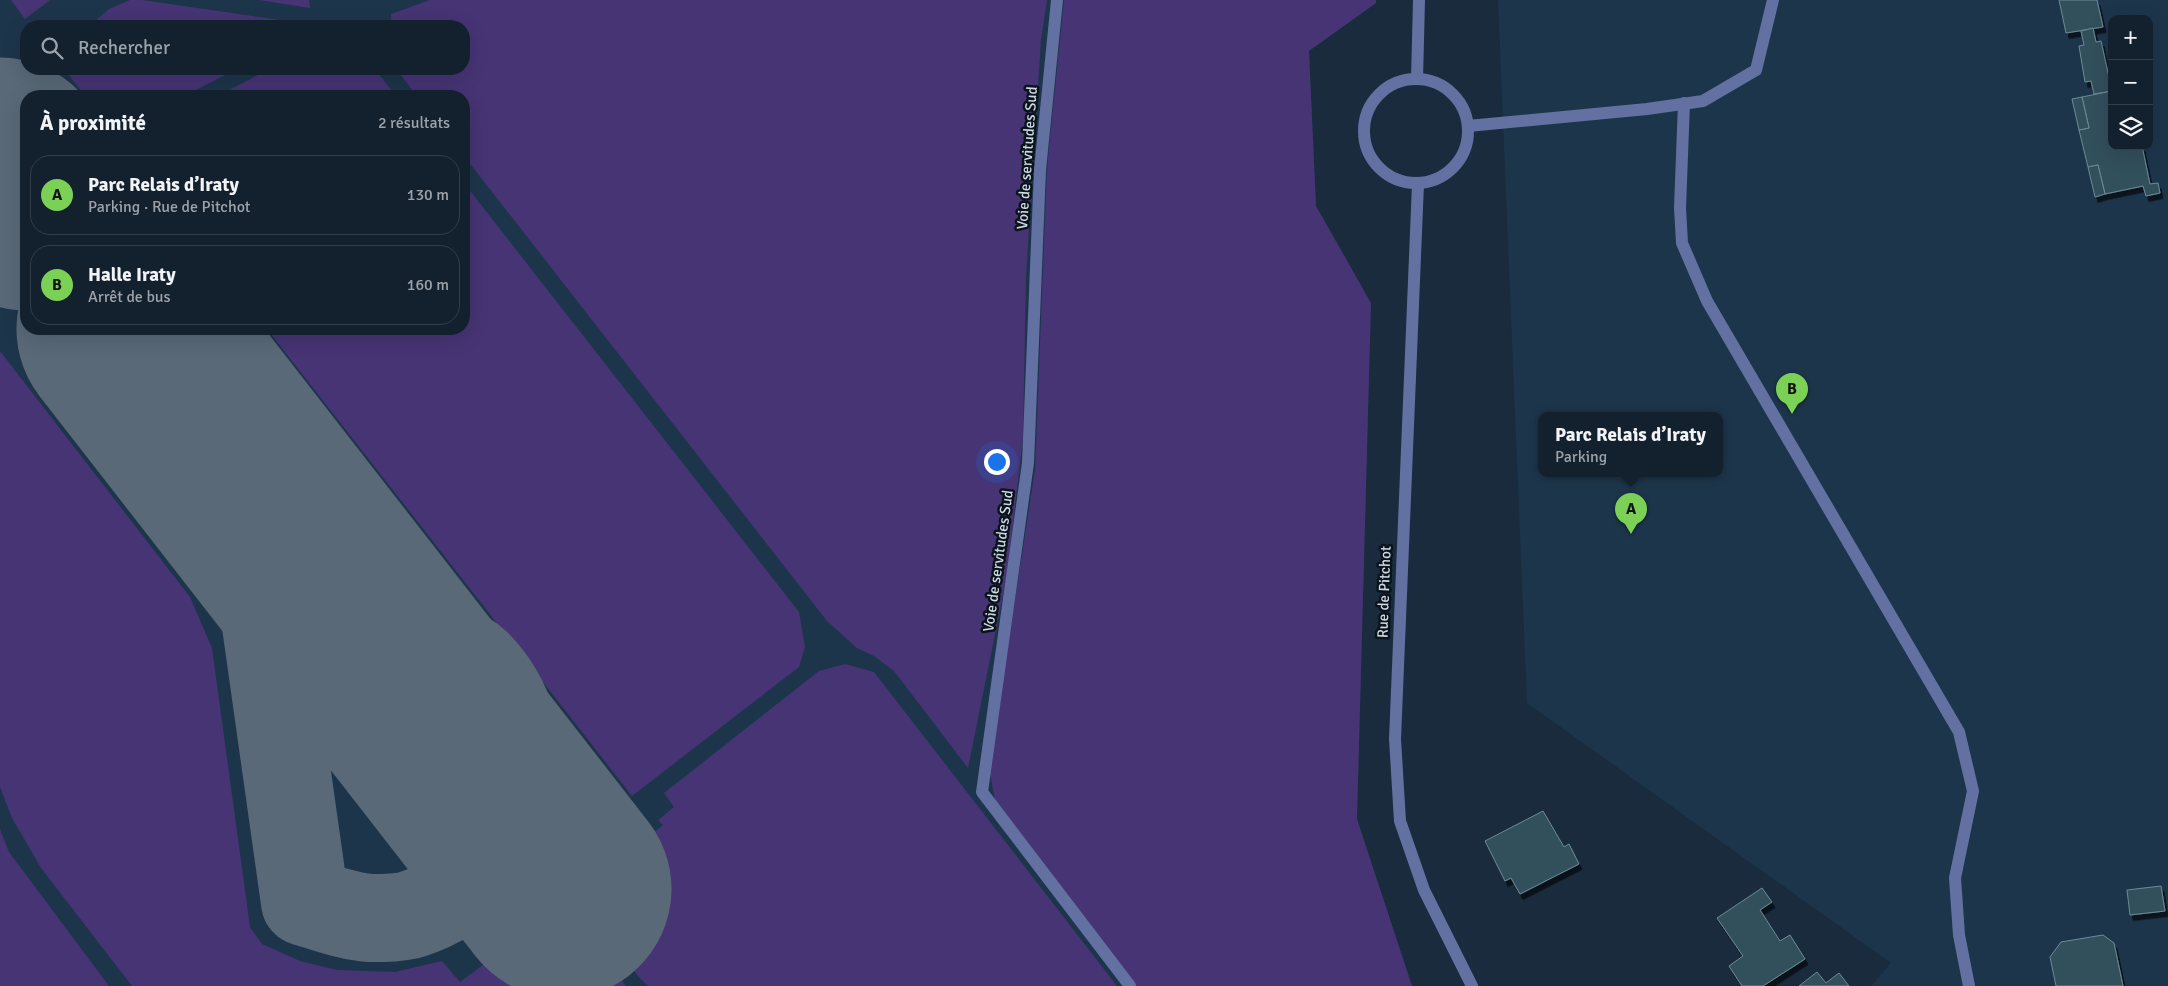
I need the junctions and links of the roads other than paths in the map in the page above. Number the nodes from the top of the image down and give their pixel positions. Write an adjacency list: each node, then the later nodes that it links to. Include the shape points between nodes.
1 (1057, 0): 8 (street, Voie de servitudes Sud, via 1040,170 1028,463 982,792)
2 (1419, 0): 4 (street)
3 (1773, 0): 5 (street, via 1756,70 1703,101)
4 (1417, 79): 6 (street, via 1432,81 1457,98); 7 (street, via 1385,89 1366,116 1364,132 1367,148 1386,174 1401,182)
5 (1684, 104): 6 (street); 10 (street, via 1680,208 1682,243 1707,300 1959,732 1973,791 1956,878 1959,935)
6 (1468, 126): 7 (street, via 1467,144 1455,166 1435,180)
7 (1418, 184): 9 (street, Rue de Pitchot, via 1395,739 1400,821 1424,890)
8 (1130, 986)
9 (1472, 986)
10 (1969, 986)

